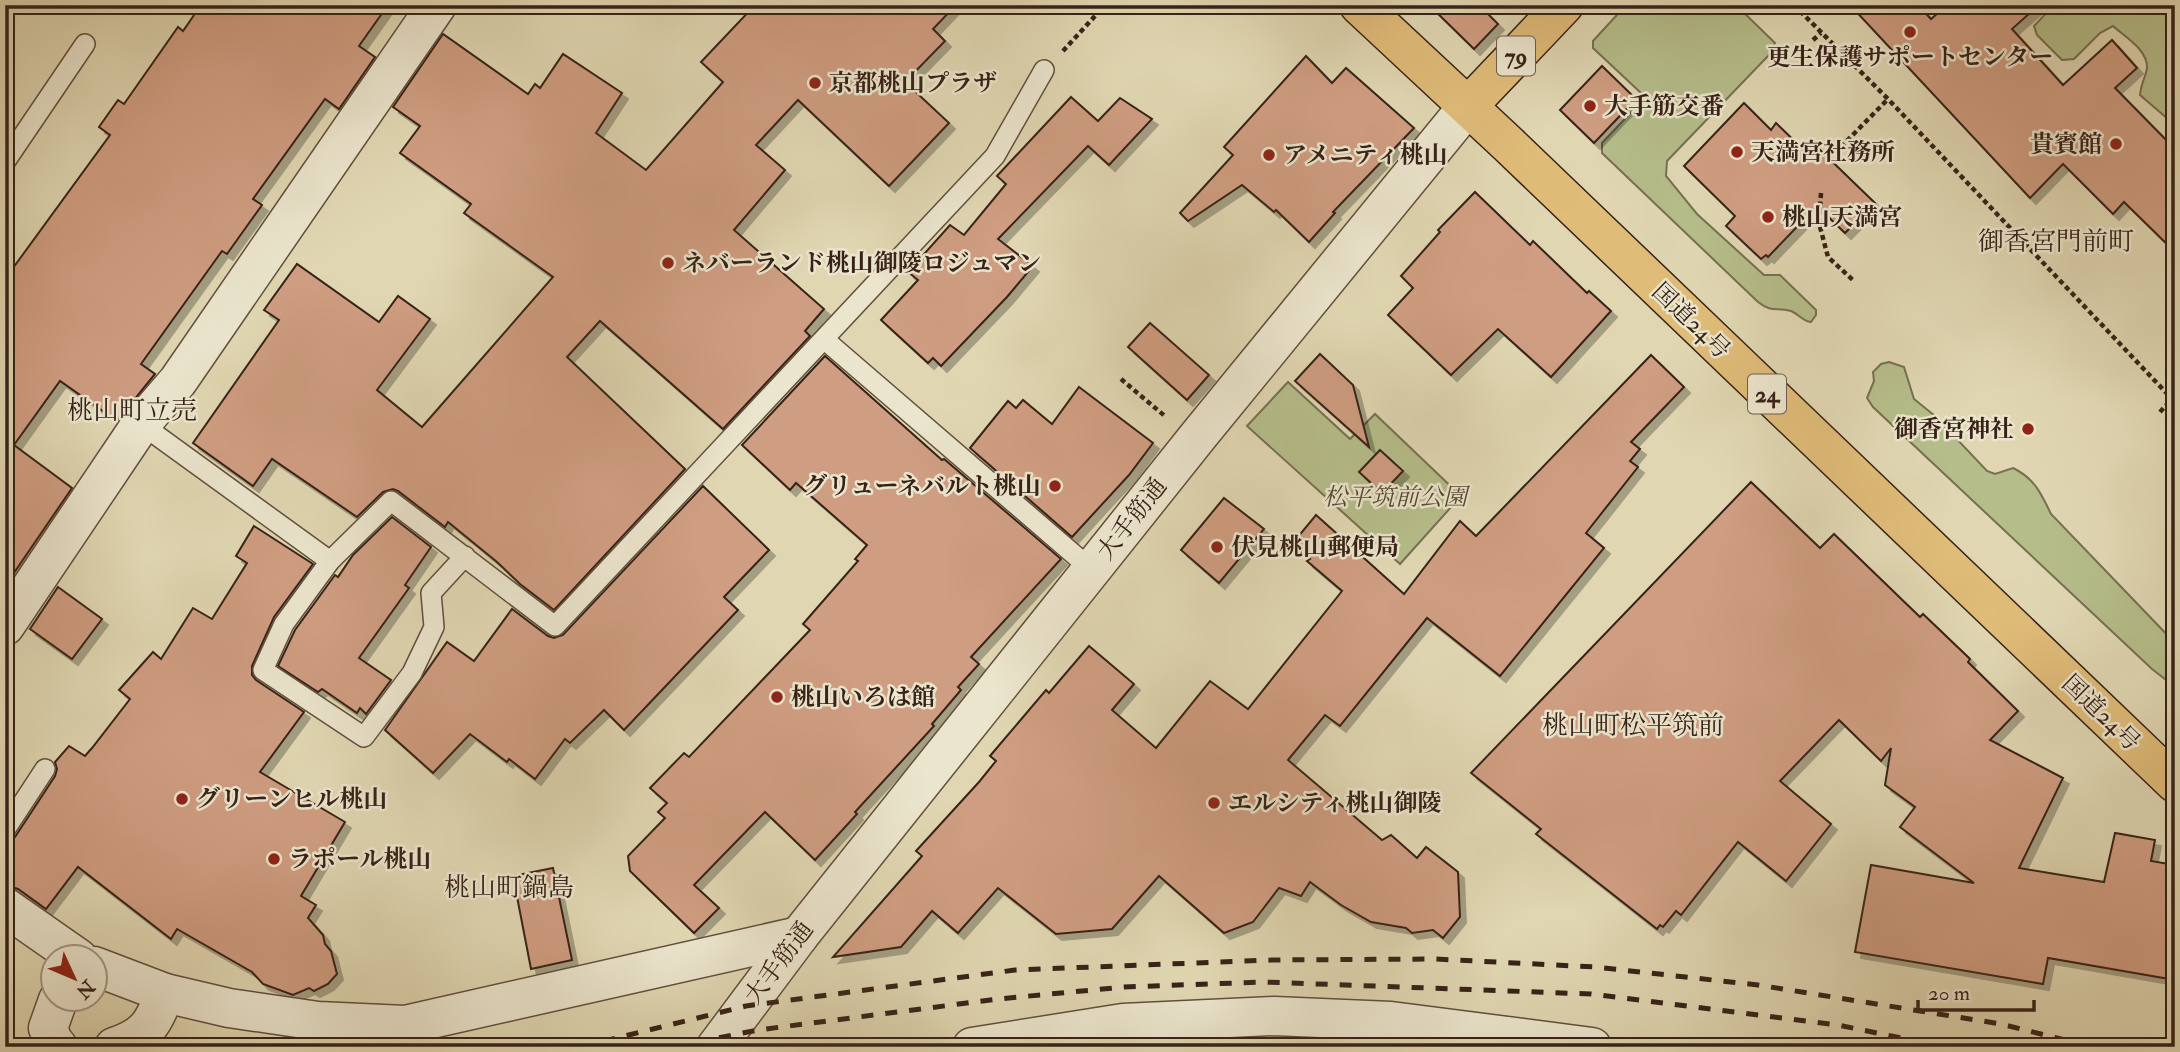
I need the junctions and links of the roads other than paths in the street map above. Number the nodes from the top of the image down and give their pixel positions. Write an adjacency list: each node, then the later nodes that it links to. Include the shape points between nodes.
1 (437, 5): 9 (street, via 178,381)
2 (1359, 5): 6 (main road, 国道24号 / 24)
3 (1563, 5): 6 (main road, 大手筋通 / 79)
4 (85, 44): 7 (lane)
5 (1044, 70): 8 (lane, via 995,156)
6 (1468, 106): 12 (street, 大手筋通); 15 (main road, 国道24号 / 24)
7 (5, 162)
8 (825, 340): 10 (lane, via 555,626); 12 (lane)
9 (141, 424): 11 (lane); 13 (street)
10 (465, 556): 11 (lane, via 391,501); 11 (lane, via 431,593 434,627 412,673 364,737 263,670 284,624)
11 (330, 561)
12 (1092, 570): 18 (street, 大手筋通)
13 (5, 626)
14 (45, 769): 16 (lane)
15 (2175, 783)
16 (5, 830)
17 (5, 907): 19 (street)
18 (799, 936): 21 (street, via 405,1025 318,1021); 25 (street, 大手筋通)
19 (59, 944)
20 (108, 971): 21 (street)
21 (165, 993): 24 (street, via 145,1032)
22 (53, 1014): 23 (street, via 48,1028)
23 (58, 1047)
24 (114, 1047)
25 (716, 1047)
26 (972, 1047): 27 (street, via 1123,1023 1274,1016 1391,1021)
27 (1592, 1047)

